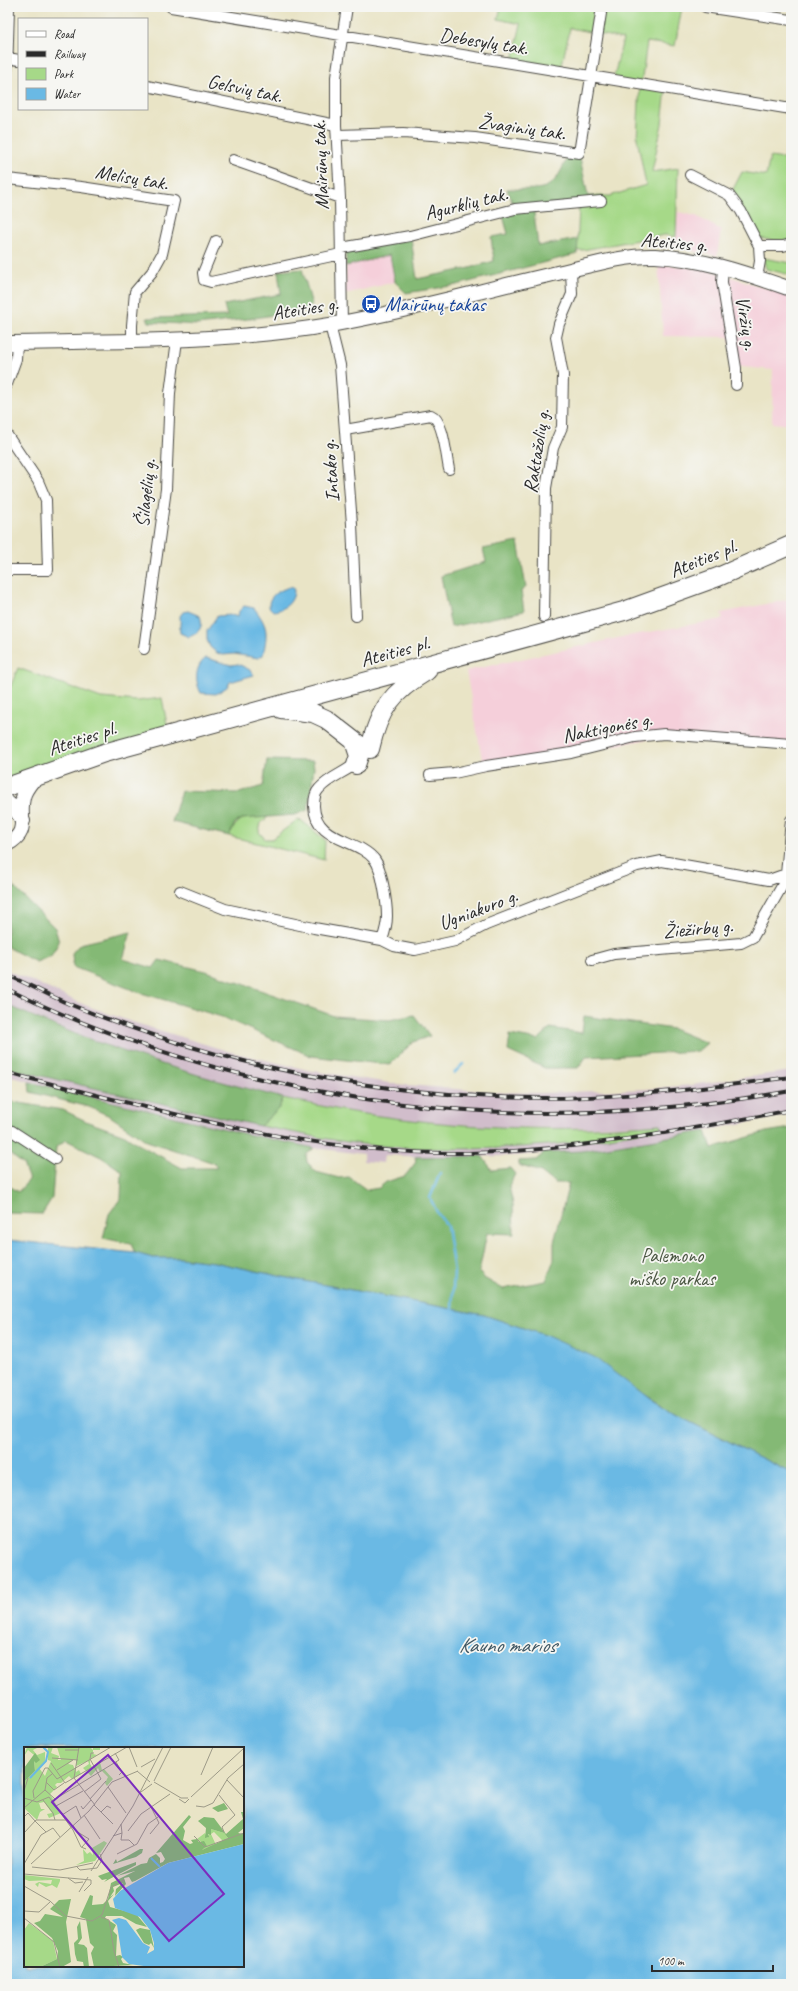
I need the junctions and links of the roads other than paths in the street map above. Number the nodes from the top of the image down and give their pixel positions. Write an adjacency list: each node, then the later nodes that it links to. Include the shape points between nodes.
1 (9, 7): 8 (street)
2 (171, 7): 7 (street, Debesylų tak.)
3 (347, 7): 7 (street, Mairūnų tak.)
4 (602, 7): 11 (street, Žvaginių tak.)
5 (705, 7): 6 (street)
6 (791, 20)
7 (343, 36): 11 (street, Debesylų tak.); 14 (street, Mairūnų tak., via 336,77)
8 (8, 58): 9 (street); 10 (street)
9 (18, 60)
10 (7, 73)
11 (590, 77): 13 (street, Debesylų tak.); 14 (street, Žvaginių tak., via 579,153 460,137)
12 (148, 86): 14 (street, Gelsvių tak.)
13 (791, 109)
14 (337, 130): 18 (street, Mairūnų tak.)
15 (233, 160): 18 (street)
16 (690, 175): 22 (street, via 730,195)
17 (7, 179): 30 (street, Melisų tak., via 174,201 162,254 152,272 135,292)
18 (340, 198): 23 (street, Mairūnų tak.)
19 (601, 201): 23 (street, Agurklių tak., via 515,209)
20 (216, 241): 23 (street, Agurklių tak., via 203,273 204,280 211,282)
21 (791, 244): 22 (street)
22 (760, 246): 26 (street)
23 (341, 251): 28 (street, Mairūnų tak.)
24 (723, 267): 25 (street, Ateities g., via 695,260 640,256); 26 (street, Ateities g.); 33 (street, Viržių g., via 722,282 736,368)
25 (571, 270): 28 (street, Ateities g.); 40 (street, Raktažolių g., via 572,294 556,337 563,375 562,427 553,448 546,488)
26 (757, 278): 27 (street, Ateities g.)
27 (791, 289)
28 (336, 324): 29 (street, Ateities g., via 258,335); 34 (street, Intako g.)
29 (177, 340): 30 (street, Ateities g.); 41 (street, Šilagėlių g., via 170,393 166,489)
30 (132, 341): 31 (street, Ateities g.)
31 (12, 343): 32 (street, via 16,359)
32 (8, 381)
33 (736, 385)
34 (345, 430): 36 (street, via 434,416 440,424); 39 (street, Intako g.)
35 (7, 435): 38 (street, via 38,481 46,500 48,570)
36 (449, 469)
37 (786, 549): 42 (highway, Ateities pl., via 624,611)
38 (7, 570)
39 (356, 616)
40 (544, 617)
41 (144, 649)
42 (445, 661): 43 (highway, Ateities pl.); 46 (highway, via 400,689 388,702 379,717)
43 (268, 708): 44 (highway, via 313,713 326,719); 49 (highway, Ateities pl., via 104,753)
44 (354, 740): 46 (highway, via 362,747); 47 (highway, via 359,756)
45 (791, 744): 48 (street, Naktigonės g., via 664,734 635,736 571,753)
46 (370, 749): 47 (street)
47 (356, 765): 57 (street, via 318,789 314,797 314,808 322,828 368,854 379,867 387,916)
48 (430, 775)
49 (36, 776): 50 (highway, Ateities pl.); 53 (street, via 23,797)
50 (7, 787)
51 (7, 802): 53 (street)
52 (791, 820): 55 (street, Žiežirbų g.)
53 (23, 821): 54 (street, via 18,837)
54 (7, 844)
55 (786, 874): 57 (street, Ugniakuro g., via 769,880 662,861 651,862 486,925 455,941 415,950 394,946); 58 (street, Žiežirbų g., via 754,937 749,940 741,943 614,954)
56 (180, 891): 57 (street, Ugniakuro g., via 225,909)
57 (382, 940)
58 (592, 960)
59 (7, 1130): 60 (street)
60 (55, 1159)

